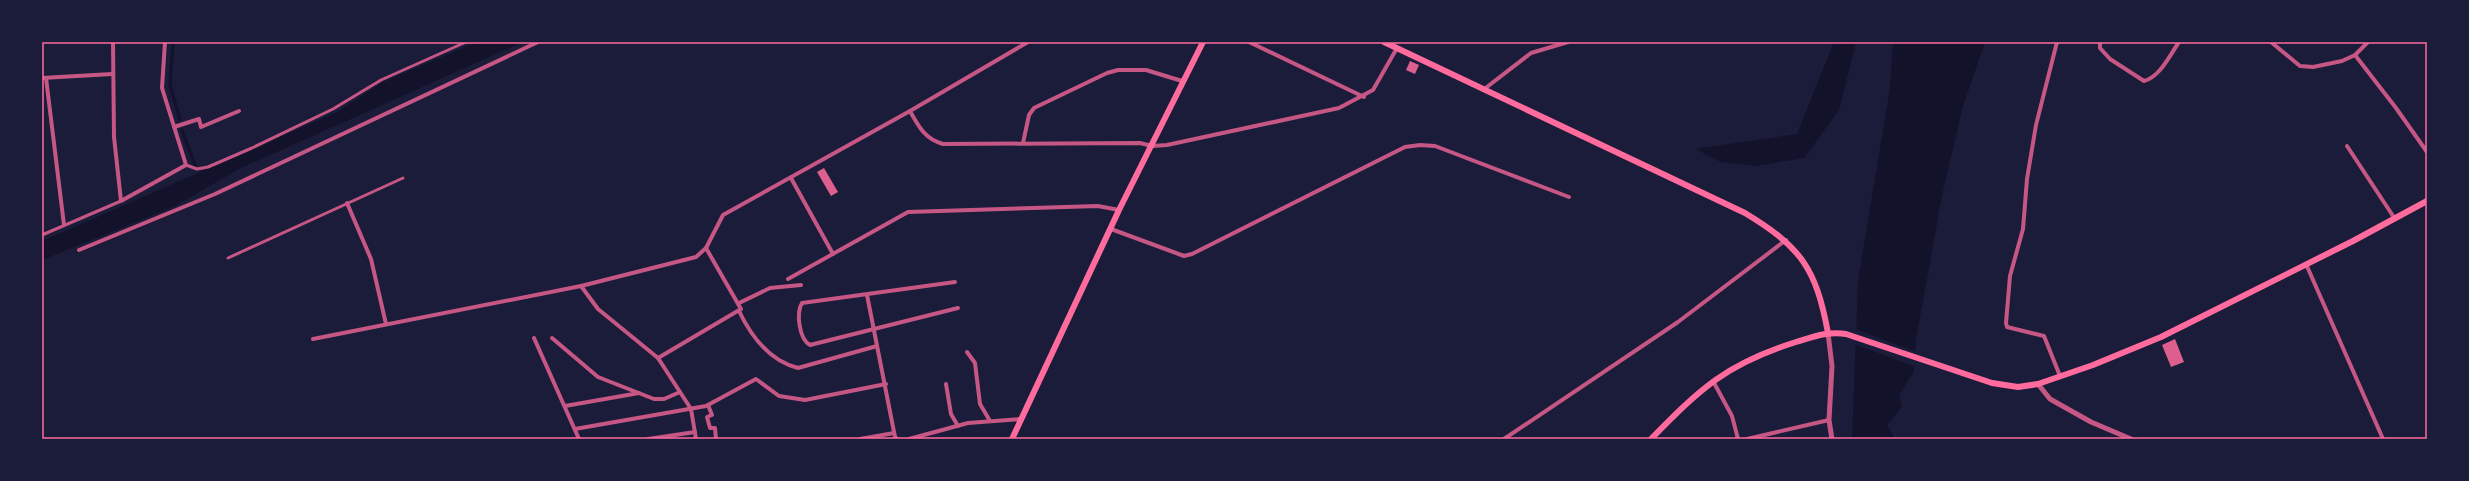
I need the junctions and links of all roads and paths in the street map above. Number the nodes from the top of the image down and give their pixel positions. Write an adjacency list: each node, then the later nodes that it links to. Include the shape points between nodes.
1 (113, 42): 17 (street)
2 (165, 42): 24 (street, via 162,88)
3 (466, 42): 29 (street, via 381,80 333,109 252,148 208,167 197,169)
4 (538, 42): 43 (street, via 223,190)
5 (1028, 42): 23 (street)
6 (1203, 42): 19 (main road)
7 (1249, 42): 21 (street)
8 (1384, 42): 15 (main road)
9 (1568, 42): 20 (street, via 1531,53)
10 (2057, 42): 64 (street, via 2036,125 2027,179 2023,229 2010,276 2006,323 2007,327 2044,336)
11 (2100, 42): 12 (street, via 2100,48 2110,59 2144,81 2158,72)
12 (2179, 42)
13 (2271, 42): 16 (street, via 2300,66 2313,67 2342,61)
14 (2368, 42): 16 (street)
15 (1397, 48): 20 (main road); 21 (street, via 1373,90)
16 (2354, 55): 28 (street)
17 (112, 74): 18 (street); 33 (street, via 114,137)
18 (44, 78): 38 (street)
19 (1182, 81): 25 (street, via 1134,68 1107,73 1034,108 1029,115); 26 (main road)
20 (1483, 90): 41 (main road, via 1745,213)
21 (1364, 97): 26 (street, via 1339,108 1167,145)
22 (239, 111): 24 (street, via 201,127 199,119)
23 (910, 111): 25 (street, via 924,135 932,141 943,144); 31 (street)
24 (174, 127): 29 (street)
25 (1023, 142): 26 (street, via 1140,143)
26 (1152, 146): 36 (main road)
27 (2347, 146): 37 (street)
28 (2427, 152)
29 (186, 165): 33 (street)
30 (403, 178): 35 (street)
31 (791, 178): 42 (street, via 723,215); 44 (street)
32 (1569, 197): 39 (street, via 1435,146 1420,145 1405,147 1192,254 1184,256)
33 (121, 201): 38 (street)
34 (2427, 201): 37 (main road)
35 (347, 203): 45 (street); 55 (street, via 371,260)
36 (1120, 210): 39 (main road); 44 (street, via 1098,206 908,212)
37 (2395, 219): 46 (main road)
38 (64, 224): 40 (street)
39 (1111, 229): 74 (main road)
40 (42, 235)
41 (1786, 240): 57 (main road, via 1809,270 1816,284); 89 (street, via 1678,322)
42 (706, 248): 50 (street, via 696,257); 52 (street)
43 (79, 250)
44 (833, 254): 47 (street)
45 (228, 258)
46 (2306, 264): 64 (main road, via 2161,337); 95 (street)
47 (788, 280)
48 (955, 282): 51 (street)
49 (801, 285): 52 (street, via 770,288)
50 (581, 286): 55 (street); 63 (street, via 598,309)
51 (867, 295): 56 (street); 56 (street, via 802,303 799,309 800,327 810,345)
52 (738, 303): 54 (street, via 741,309)
53 (958, 308): 56 (street)
54 (739, 311): 61 (street, via 752,336 761,346 798,368); 63 (street)
55 (386, 324): 60 (street)
56 (873, 328): 61 (street)
57 (1828, 333): 65 (main road, via 1749,358); 68 (main road, via 1853,336 1992,383 2018,387); 75 (street, via 1832,366)
58 (534, 338): 72 (street)
59 (552, 338): 70 (street, via 598,377)
60 (313, 339)
61 (877, 346): 66 (street)
62 (967, 352): 76 (street, via 975,363 980,404)
63 (658, 358): 69 (street)
64 (2060, 376): 68 (main road)
65 (1712, 381): 90 (main road, via 1690,399); 91 (street, via 1732,416)
66 (886, 384): 71 (street, via 805,400 779,396 756,379); 80 (street)
67 (946, 384): 77 (street, via 951,414)
68 (2038, 384): 94 (street, via 2050,399 2091,422)
69 (680, 392): 70 (street, via 659,399); 73 (street)
70 (639, 393): 72 (street)
71 (708, 405): 73 (street); 84 (street, via 712,415 707,417 710,428 714,428)
72 (565, 406): 78 (street)
73 (691, 410): 78 (street); 79 (street)
74 (1021, 419): 76 (street); 88 (main road)
75 (1829, 420): 92 (street); 93 (street)
76 (990, 421): 77 (street)
77 (958, 426): 87 (street)
78 (575, 429): 81 (street)
79 (695, 432): 82 (street); 83 (street)
80 (894, 433): 85 (street); 86 (street)
81 (580, 439)
82 (648, 439)
83 (696, 439)
84 (716, 439)
85 (860, 439)
86 (897, 439)
87 (909, 439)
88 (1012, 439)
89 (1504, 439)
90 (1651, 439)
91 (1738, 439)
92 (1747, 439)
93 (1832, 439)
94 (2131, 439)
95 (2383, 439)

